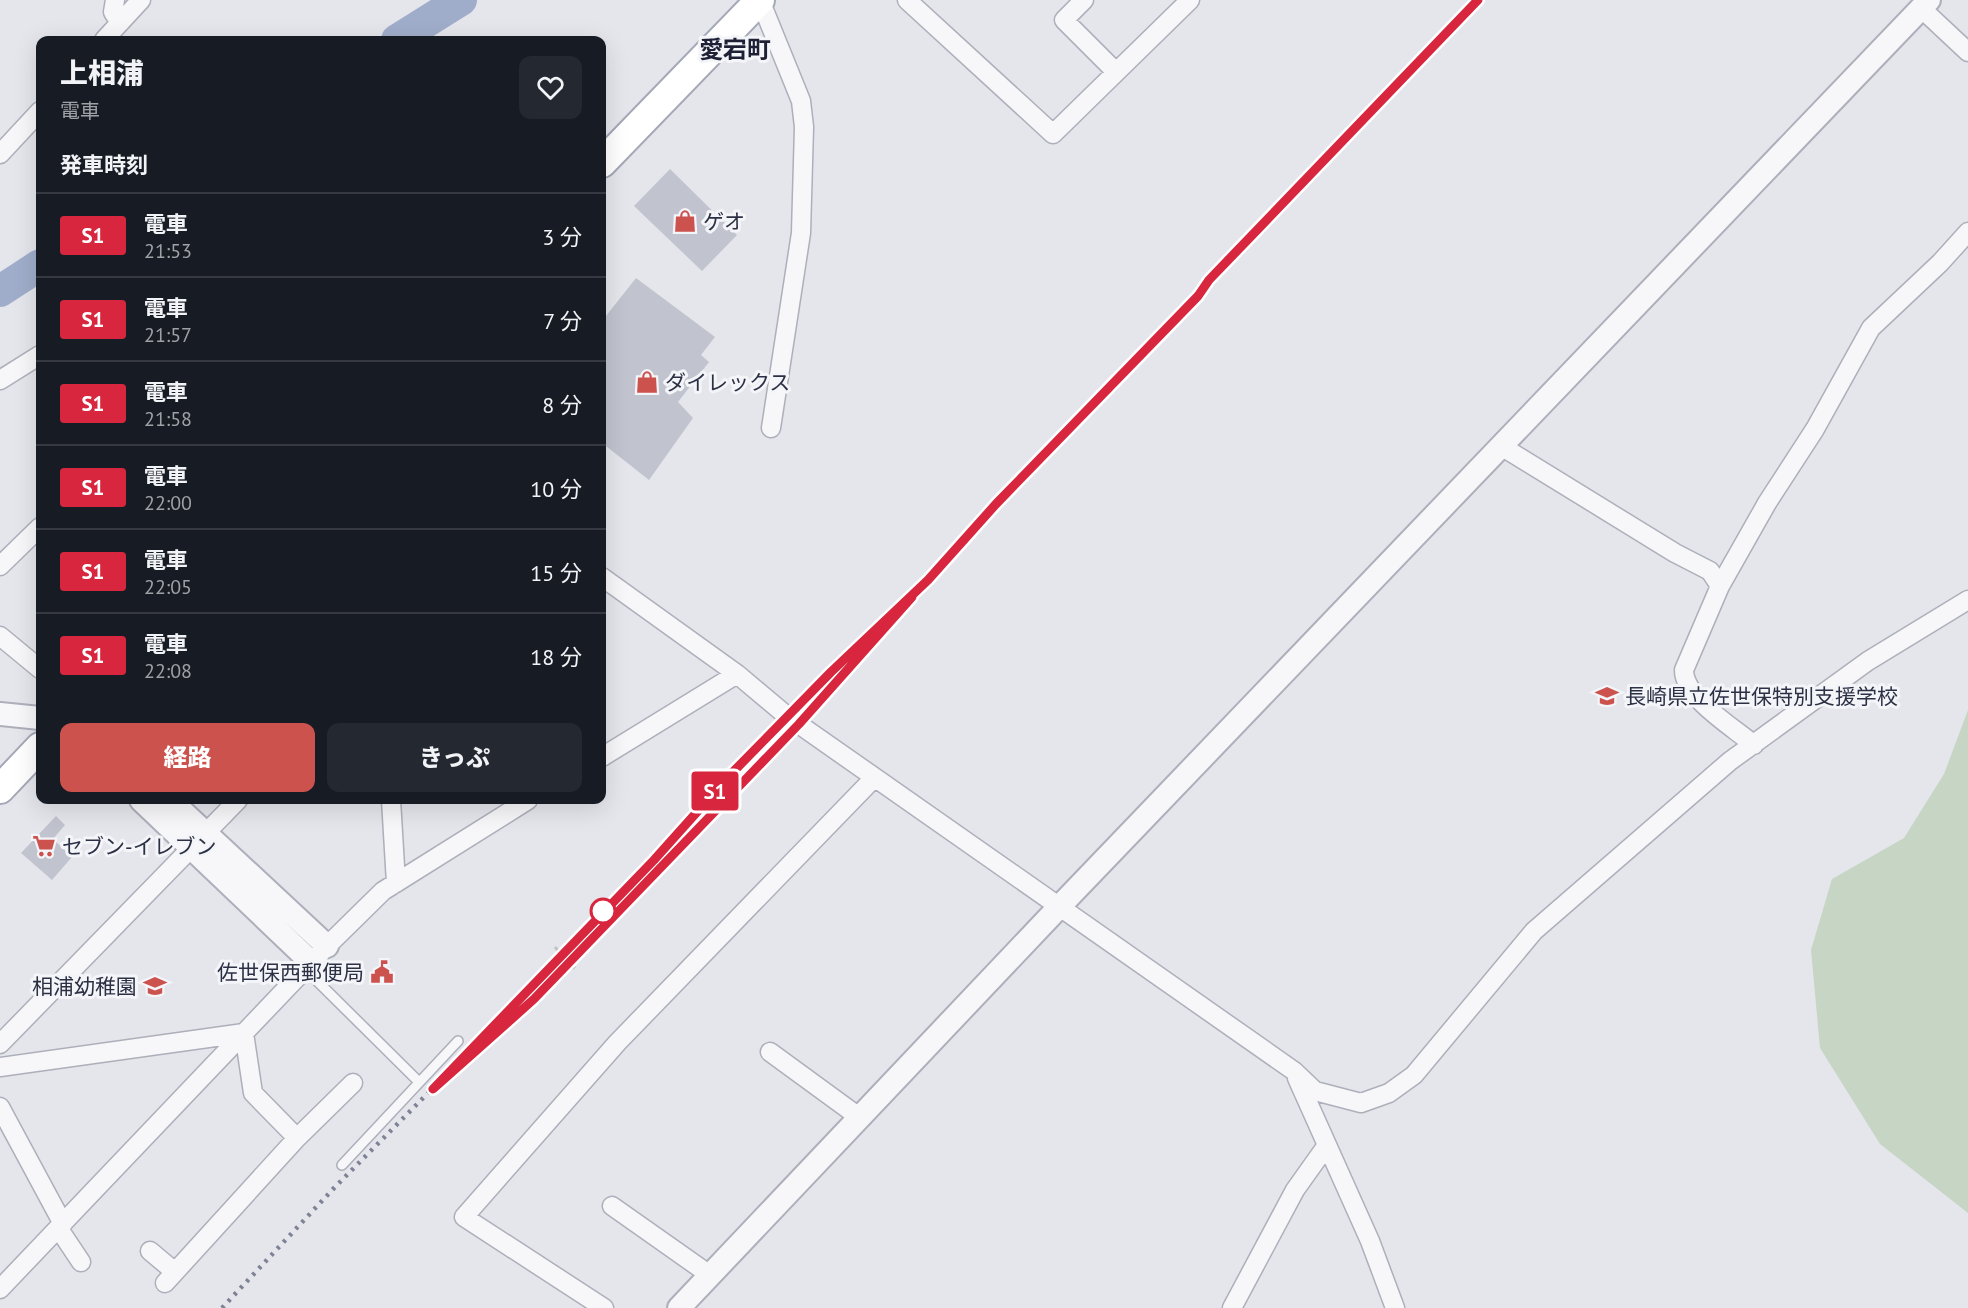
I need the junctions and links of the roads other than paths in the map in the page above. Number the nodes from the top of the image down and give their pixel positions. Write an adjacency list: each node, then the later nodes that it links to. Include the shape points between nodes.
1 (115, 0): 8 (street, via 113,12)
2 (141, 0): 8 (street)
3 (760, 0): 14 (main road); 18 (street, via 801,101 804,127 801,233)
4 (907, 0): 11 (street, via 1053,134)
5 (1084, 0): 11 (street, via 1064,20)
6 (1190, 0): 11 (street)
7 (1925, 4): 10 (street); 19 (street)
8 (120, 23): 9 (street)
9 (108, 36)
10 (1968, 52)
11 (1116, 72)
12 (36, 115): 13 (street)
13 (0, 154)
14 (606, 159)
15 (1968, 232): 23 (street, via 1871,328)
16 (36, 358): 17 (street)
17 (0, 380)
18 (771, 428)
19 (1501, 446): 23 (street, via 1710,571); 42 (street)
20 (36, 531): 21 (street)
21 (0, 566)
22 (606, 580): 27 (street)
23 (1720, 586): 30 (street, via 1684,670 1684,682 1692,694)
24 (1968, 600): 30 (street, via 1868,661)
25 (0, 636): 26 (street)
26 (36, 666)
27 (737, 674): 32 (street); 33 (street, via 787,716)
28 (0, 714): 29 (street)
29 (36, 718)
30 (1754, 745): 49 (street, via 1730,761 1534,931 1414,1075 1389,1093 1361,1103 1315,1091)
31 (36, 751): 34 (main road)
32 (606, 754)
33 (874, 778): 42 (street); 63 (street, via 617,1043 464,1217)
34 (0, 789)
35 (147, 804): 40 (street)
36 (173, 804): 40 (street)
37 (234, 804): 40 (street)
38 (391, 804): 41 (street)
39 (522, 804): 41 (street)
40 (198, 840): 43 (street); 46 (street)
41 (396, 883): 43 (street, via 383,891)
42 (1060, 906): 49 (street); 53 (street)
43 (315, 960): 44 (street); 50 (lane)
44 (244, 1033): 48 (street); 54 (street, via 253,1093); 58 (street)
45 (458, 1041): 50 (lane)
46 (0, 1044)
47 (770, 1052): 53 (street)
48 (0, 1067)
49 (1294, 1071): 55 (street)
50 (419, 1082): 56 (lane)
51 (353, 1083): 54 (street)
52 (0, 1107): 58 (street)
53 (859, 1117): 61 (street)
54 (297, 1138): 59 (street, via 170,1277)
55 (1327, 1145): 65 (street, via 1295,1191); 66 (street)
56 (342, 1165)
57 (612, 1206): 61 (street)
58 (61, 1227): 60 (street); 62 (street)
59 (150, 1251)
60 (81, 1262)
61 (710, 1275): 64 (street)
62 (0, 1289)
63 (604, 1308)
64 (679, 1308)
65 (1232, 1308)
66 (1395, 1308)

